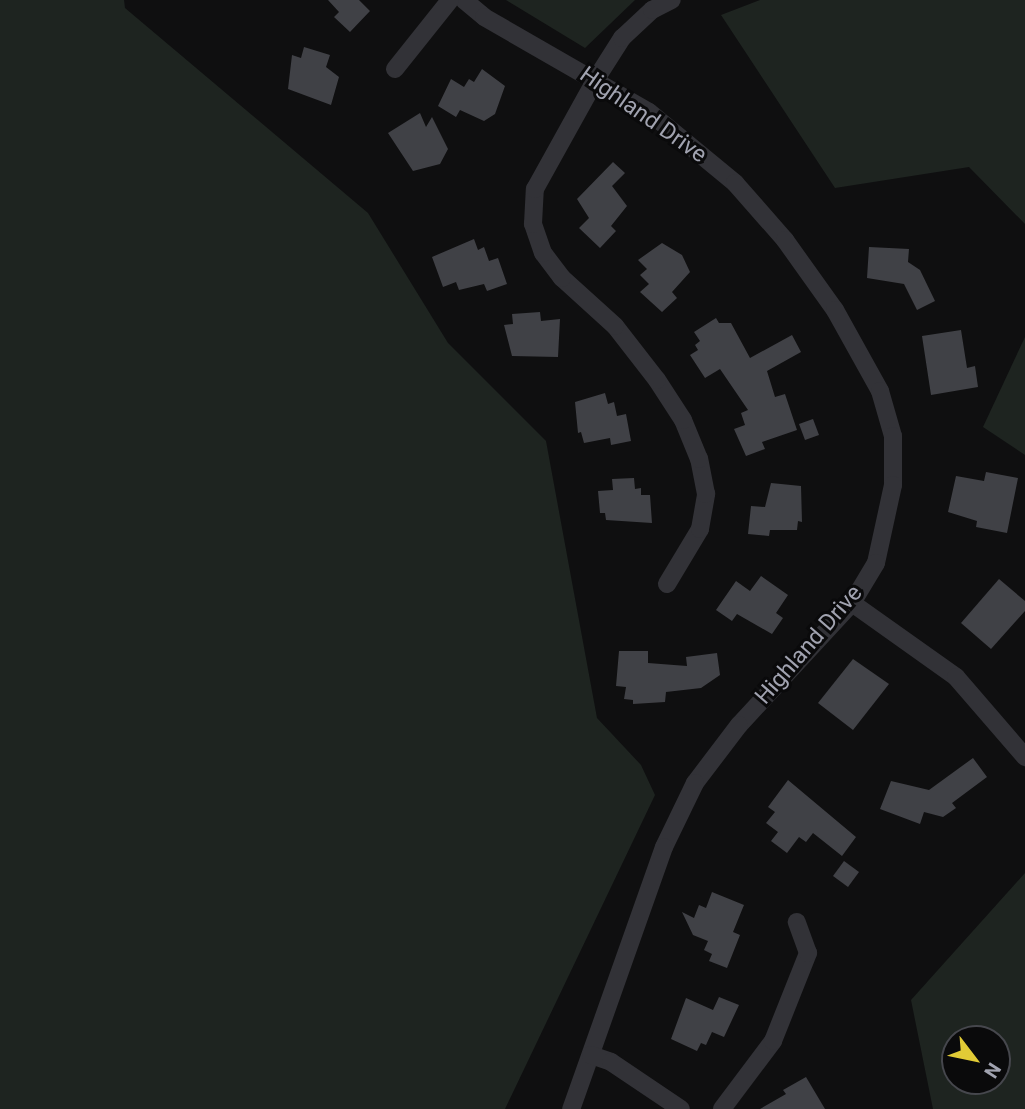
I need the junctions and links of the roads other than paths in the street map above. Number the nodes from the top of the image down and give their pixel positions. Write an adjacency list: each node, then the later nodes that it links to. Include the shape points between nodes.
1 (450, 0): 4 (street)
2 (464, 0): 5 (street, Highland Drive, via 484,17)
3 (672, 0): 5 (street, via 652,10 622,38)
4 (395, 69)
5 (596, 79): 6 (street, via 536,189 533,224 543,253 562,278 614,326 657,380 699,459 706,494 700,530); 7 (street, Highland Drive, via 693,144 735,183 785,240 835,310 880,391 892,436 893,485 876,563)
6 (667, 584)
7 (852, 603): 8 (street, via 956,677); 10 (street, Highland Drive, via 739,724 695,783 664,847)
8 (1025, 757)
9 (797, 922): 13 (street, via 807,953 773,1041)
10 (592, 1055): 11 (street, Highland Drive); 12 (street, via 611,1062)
11 (571, 1109)
12 (681, 1109)
13 (722, 1109)

